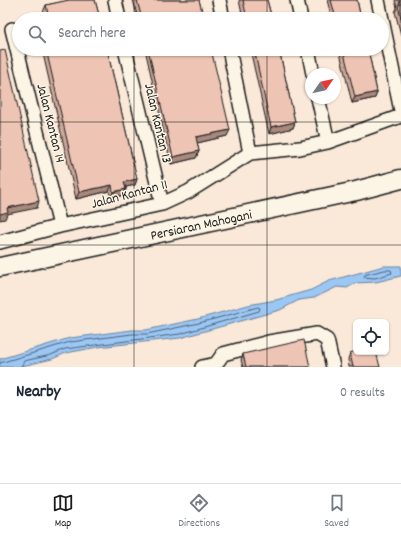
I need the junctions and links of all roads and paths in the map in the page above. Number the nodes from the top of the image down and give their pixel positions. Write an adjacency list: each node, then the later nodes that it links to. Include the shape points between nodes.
1 (115, 0): 5 (street)
2 (219, 0): 6 (street)
3 (297, 0): 7 (street)
4 (378, 0): 8 (street)
5 (118, 12)
6 (222, 12)
7 (300, 12)
8 (380, 12)
9 (389, 53): 16 (street)
10 (19, 56): 22 (street, Jalan Kantan 14)
11 (127, 56): 21 (street, Jalan Kantan 13)
12 (230, 56): 19 (street)
13 (309, 56): 14 (street)
14 (312, 68)
15 (319, 104): 18 (street)
16 (401, 111)
17 (401, 116): 18 (street, Jalan Kantan 11)
18 (328, 142): 19 (street, Jalan Kantan 11, via 300,148)
19 (250, 153): 21 (street, Jalan Kantan 11, via 188,192)
20 (401, 179): 24 (main road, Persiaran Mahogani)
21 (162, 204): 22 (street, Jalan Kantan 11)
22 (60, 226): 23 (street, Jalan Kantan 11)
23 (0, 242)
24 (0, 267)
25 (217, 366): 26 (street); 27 (street, via 223,354 269,342 317,334 327,340)
26 (202, 367)
27 (333, 367)

